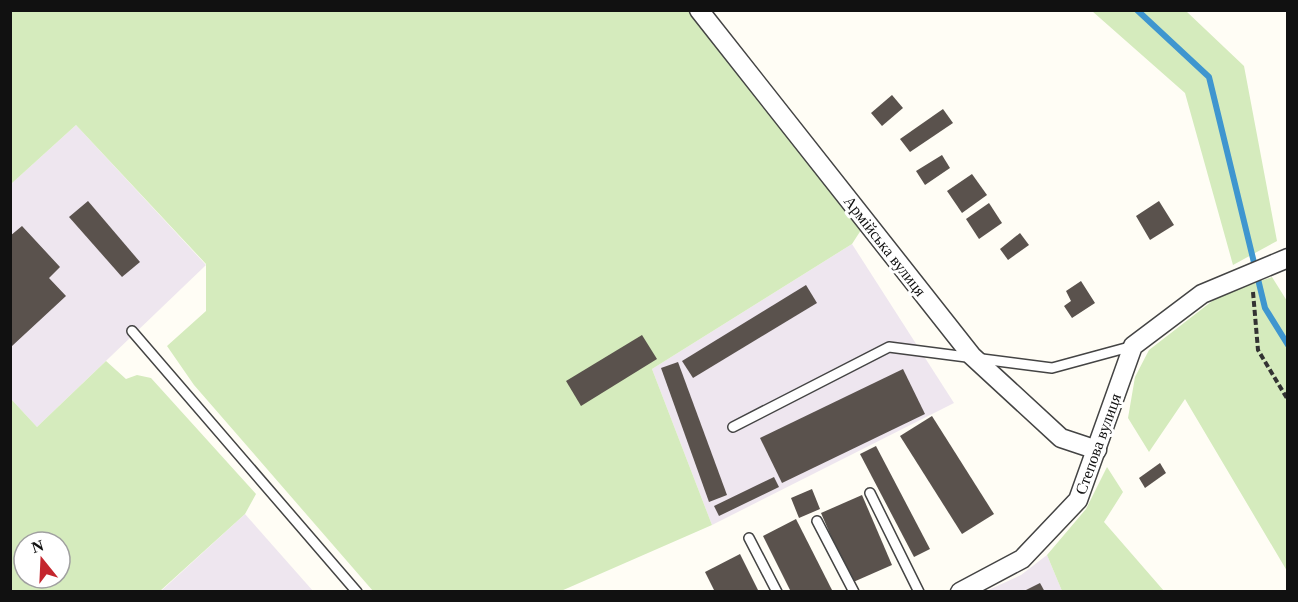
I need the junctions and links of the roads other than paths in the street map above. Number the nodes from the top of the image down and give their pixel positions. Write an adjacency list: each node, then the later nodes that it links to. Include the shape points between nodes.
1 (699, 10): 5 (street, Армійська вулиця)
2 (1287, 258): 4 (street, via 1202,294)
3 (132, 331): 11 (lane)
4 (1133, 346): 5 (lane, via 1052,368); 7 (street, Степова вулиця)
5 (972, 356): 6 (lane, via 889,347); 7 (street, Армійська вулиця, via 1061,438)
6 (733, 427)
7 (1097, 450): 15 (street, Степова вулиця, via 1078,500 1022,559)
8 (870, 493): 14 (lane)
9 (817, 521): 13 (lane)
10 (749, 538): 12 (lane)
11 (357, 591)
12 (777, 591)
13 (854, 591)
14 (919, 591)
15 (960, 591)

